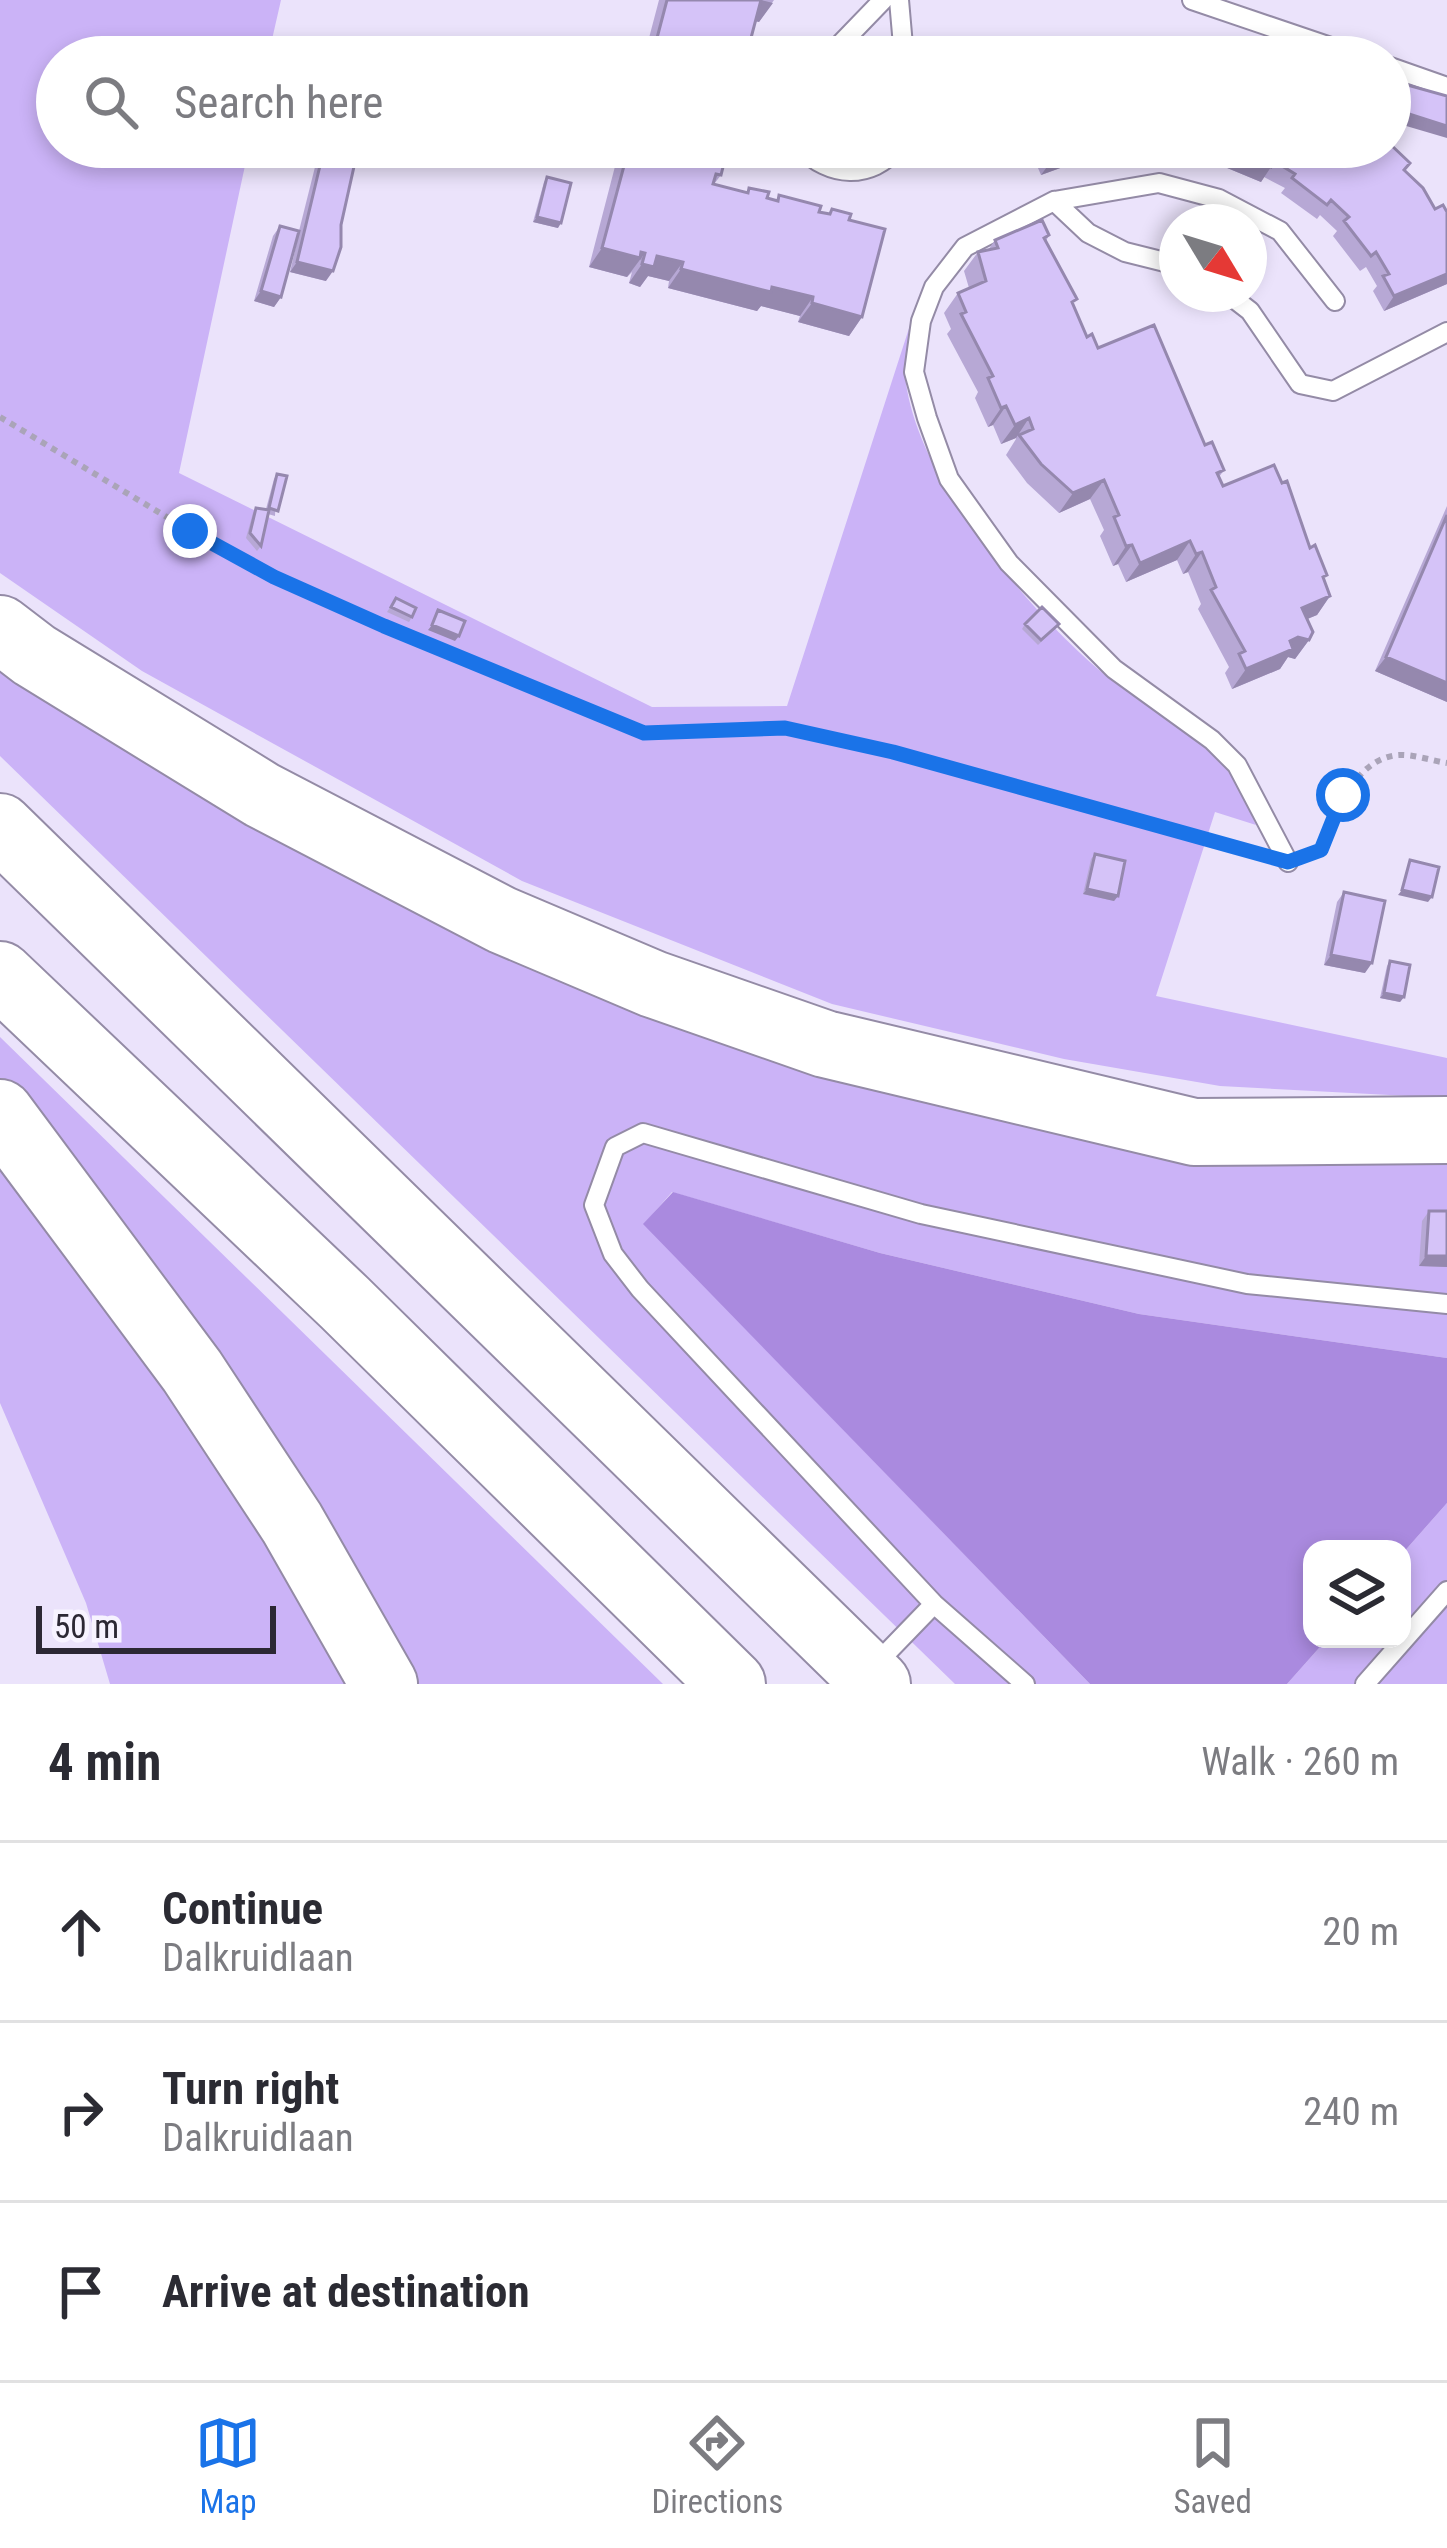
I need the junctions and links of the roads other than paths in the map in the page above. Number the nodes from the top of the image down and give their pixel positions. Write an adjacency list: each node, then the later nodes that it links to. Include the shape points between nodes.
1 (883, 0): 4 (lane)
2 (899, 0): 5 (lane)
3 (1192, 0): 6 (lane)
4 (848, 36)
5 (902, 36)
6 (1298, 36)
7 (1411, 74): 8 (lane)
8 (1447, 87)
9 (830, 168): 10 (lane)
10 (869, 168)
11 (1054, 201): 12 (lane, via 1088,232); 13 (lane, via 1159,183 1219,200 1280,231); 18 (lane, via 965,248 934,287 914,372 927,418 949,478 1009,563 1114,669 1237,765)
12 (1159, 261)
13 (1335, 301)
14 (1251, 312): 15 (lane, via 1300,384 1333,392)
15 (1447, 332)
16 (0, 629): 21 (highway, via 262,795 502,920 825,1044 1194,1132)
17 (0, 826): 25 (highway)
18 (1288, 862)
19 (0, 975): 27 (highway)
20 (0, 1113): 26 (highway, via 192,1370)
21 (1447, 1130)
22 (1447, 1304): 24 (lane, via 1247,1284 921,1214 643,1133 615,1147 594,1205 614,1254)
23 (1447, 1591): 29 (lane)
24 (934, 1604): 25 (lane); 28 (lane)
25 (871, 1679)
26 (384, 1684)
27 (732, 1684)
28 (1025, 1684)
29 (1365, 1684)

